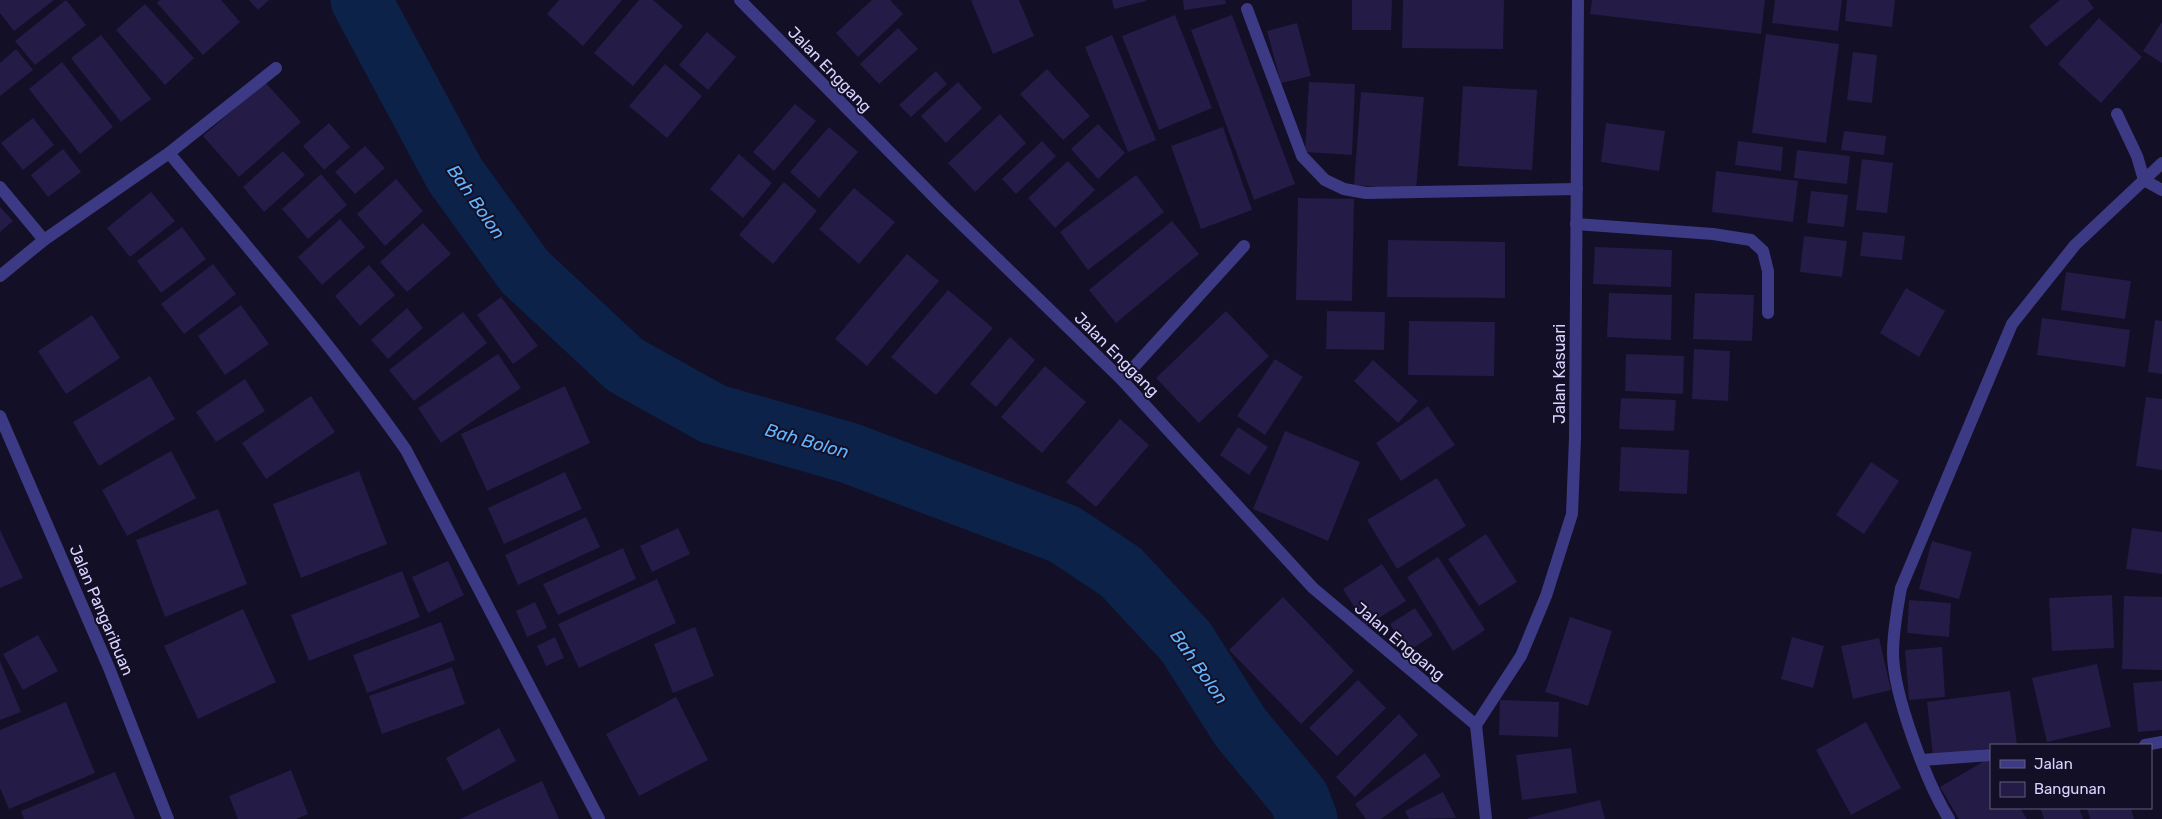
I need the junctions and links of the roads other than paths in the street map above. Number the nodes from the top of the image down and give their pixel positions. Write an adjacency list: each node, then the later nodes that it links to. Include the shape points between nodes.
1 (1578, 0): 10 (street, Jalan Kasuari)
2 (742, 1): 17 (street, Jalan Enggang, via 898,162)
3 (1247, 9): 10 (street, via 1302,156 1325,180 1344,189 1366,193)
4 (276, 68): 6 (street)
5 (2117, 114): 8 (street, via 2138,156)
6 (169, 153): 13 (street); 23 (street, via 376,406 406,450)
7 (2162, 162): 8 (street)
8 (2144, 180): 11 (street); 21 (street, via 2075,245 2012,324 1901,588 1893,655 1904,713)
9 (0, 187): 13 (street)
10 (1577, 189): 12 (street, Jalan Kasuari)
11 (2162, 190)
12 (1576, 224): 16 (street, via 1713,234 1751,240 1764,251 1768,271); 19 (street, Jalan Kasuari, via 1572,514 1546,596 1521,656)
13 (44, 240): 15 (street)
14 (1244, 246): 17 (street)
15 (0, 276)
16 (1768, 313)
17 (1122, 380): 19 (street, Jalan Enggang, via 1313,588)
18 (0, 416): 22 (street, Jalan Pangaribuan, via 105,659)
19 (1476, 725): 24 (street)
20 (1990, 755): 21 (street)
21 (1922, 760): 25 (street, via 1937,800)
22 (168, 819)
23 (599, 819)
24 (1486, 819)
25 (1949, 819)

